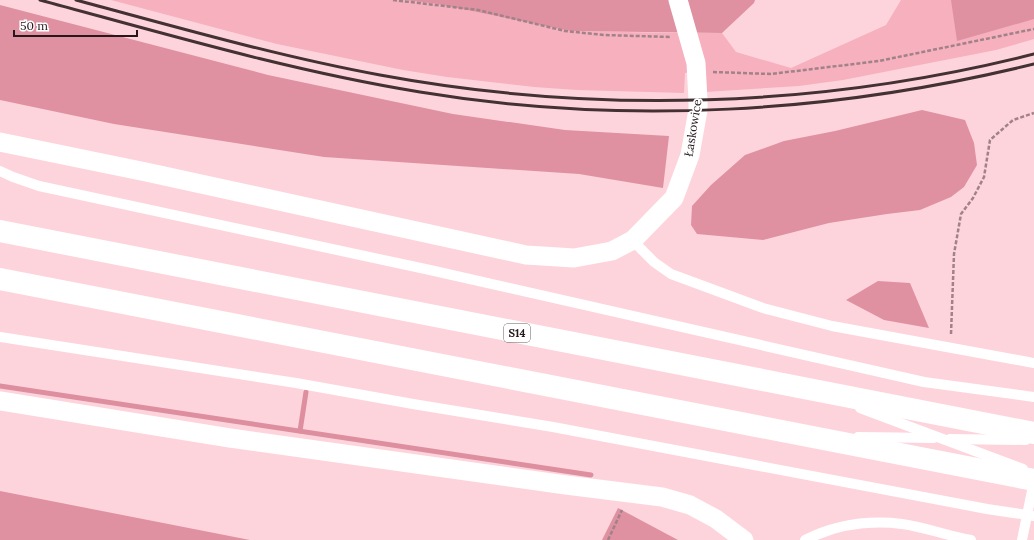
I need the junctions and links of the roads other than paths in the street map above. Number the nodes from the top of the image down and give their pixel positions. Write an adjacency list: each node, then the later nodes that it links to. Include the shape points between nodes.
1 (678, 0): 5 (street, Łaskowice, via 697,72 698,110 690,154 674,198)
2 (0, 142): 5 (street, Łaskowice, via 526,255 574,258 612,250)
3 (0, 171): 10 (lane, via 39,186 422,268 924,382)
4 (0, 231): 9 (highway, S14)
5 (633, 240): 8 (lane, via 654,262 671,274 763,308 832,326)
6 (0, 279): 13 (highway)
7 (0, 337): 18 (lane, via 296,383)
8 (1034, 363)
9 (809, 389): 12 (highway, S14); 14 (lane)
10 (1034, 397)
11 (0, 400): 19 (street, via 230,438 629,494 662,496 690,505 716,519)
12 (1034, 432)
13 (801, 436): 14 (lane); 17 (highway)
14 (941, 438): 15 (lane); 16 (lane)
15 (1034, 440)
16 (1034, 473)
17 (1034, 480): 18 (lane)
18 (1031, 515): 22 (lane)
19 (744, 540)
20 (805, 540): 21 (lane, via 829,530 870,523 902,524)
21 (971, 540)
22 (1022, 540)

